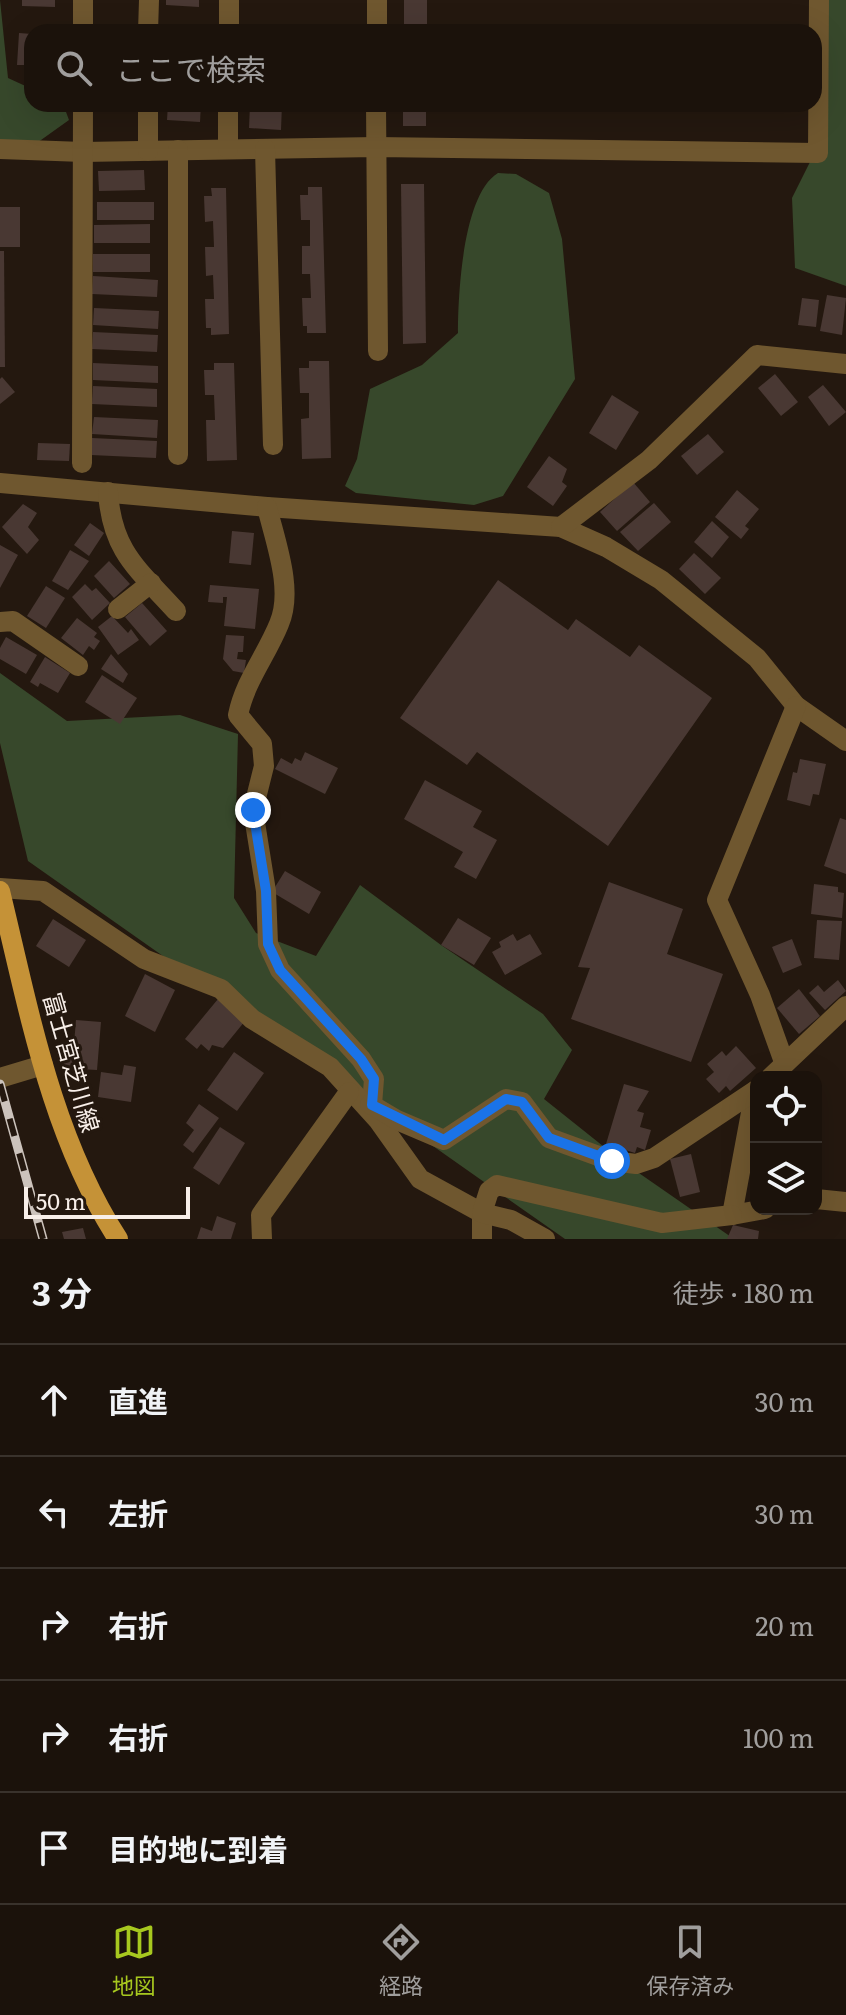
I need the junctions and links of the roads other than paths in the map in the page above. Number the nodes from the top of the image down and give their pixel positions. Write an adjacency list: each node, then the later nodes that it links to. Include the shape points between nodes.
1 (83, 0): 6 (street)
2 (149, 0): 7 (street)
3 (229, 0): 8 (street)
4 (377, 0): 9 (street)
5 (819, 0): 10 (street)
6 (83, 24)
7 (148, 24)
8 (229, 24)
9 (377, 24)
10 (819, 24)
11 (83, 112): 22 (street)
12 (148, 112): 21 (street)
13 (228, 112): 18 (street)
14 (376, 112): 16 (street)
15 (818, 112): 16 (street, via 818,153)
16 (376, 147): 19 (street); 23 (street)
17 (0, 149): 22 (street)
18 (228, 149): 19 (street); 20 (street)
19 (265, 149): 25 (street)
20 (178, 150): 21 (street); 26 (street)
21 (148, 151): 22 (street)
22 (83, 152): 27 (street)
23 (378, 351)
24 (846, 364): 31 (street, via 757,355 649,460)
25 (273, 445)
26 (178, 455)
27 (82, 463)
28 (0, 483): 29 (street)
29 (108, 492): 30 (street); 32 (street, via 110,523 119,547)
30 (267, 507): 31 (street); 46 (street, via 284,580 281,621 243,692 238,715 262,744 264,766 253,810 268,944 280,970 374,1079)
31 (561, 527): 37 (street, via 661,580 757,658)
32 (151, 583): 33 (street); 34 (street)
33 (118, 609)
34 (176, 611)
35 (0, 622): 36 (street, via 13,621)
36 (78, 666)
37 (796, 706): 38 (street); 42 (street, via 717,900 760,995)
38 (846, 741)
39 (0, 890): 41 (main road, 富士宮芝川線); 44 (street, via 43,891 144,959 221,989 252,1019 330,1067)
40 (846, 1006): 42 (street)
41 (43, 1065): 43 (street); 53 (main road, 富士宮芝川線, via 75,1161)
42 (778, 1070)
43 (0, 1078)
44 (349, 1092): 46 (street); 51 (street, via 378,1120 420,1179); 54 (street, via 261,1215)
45 (750, 1093): 46 (street, via 654,1158 636,1164 549,1138 522,1102 506,1099 444,1140)
46 (372, 1105)
47 (750, 1117): 52 (street)
48 (822, 1200): 49 (street)
49 (846, 1202)
50 (750, 1212): 52 (street)
51 (482, 1213): 52 (street, via 489,1191 497,1185 662,1223); 55 (street); 56 (street, via 511,1220)
52 (732, 1215)
53 (118, 1239)
54 (262, 1239)
55 (482, 1239)
56 (545, 1239)

